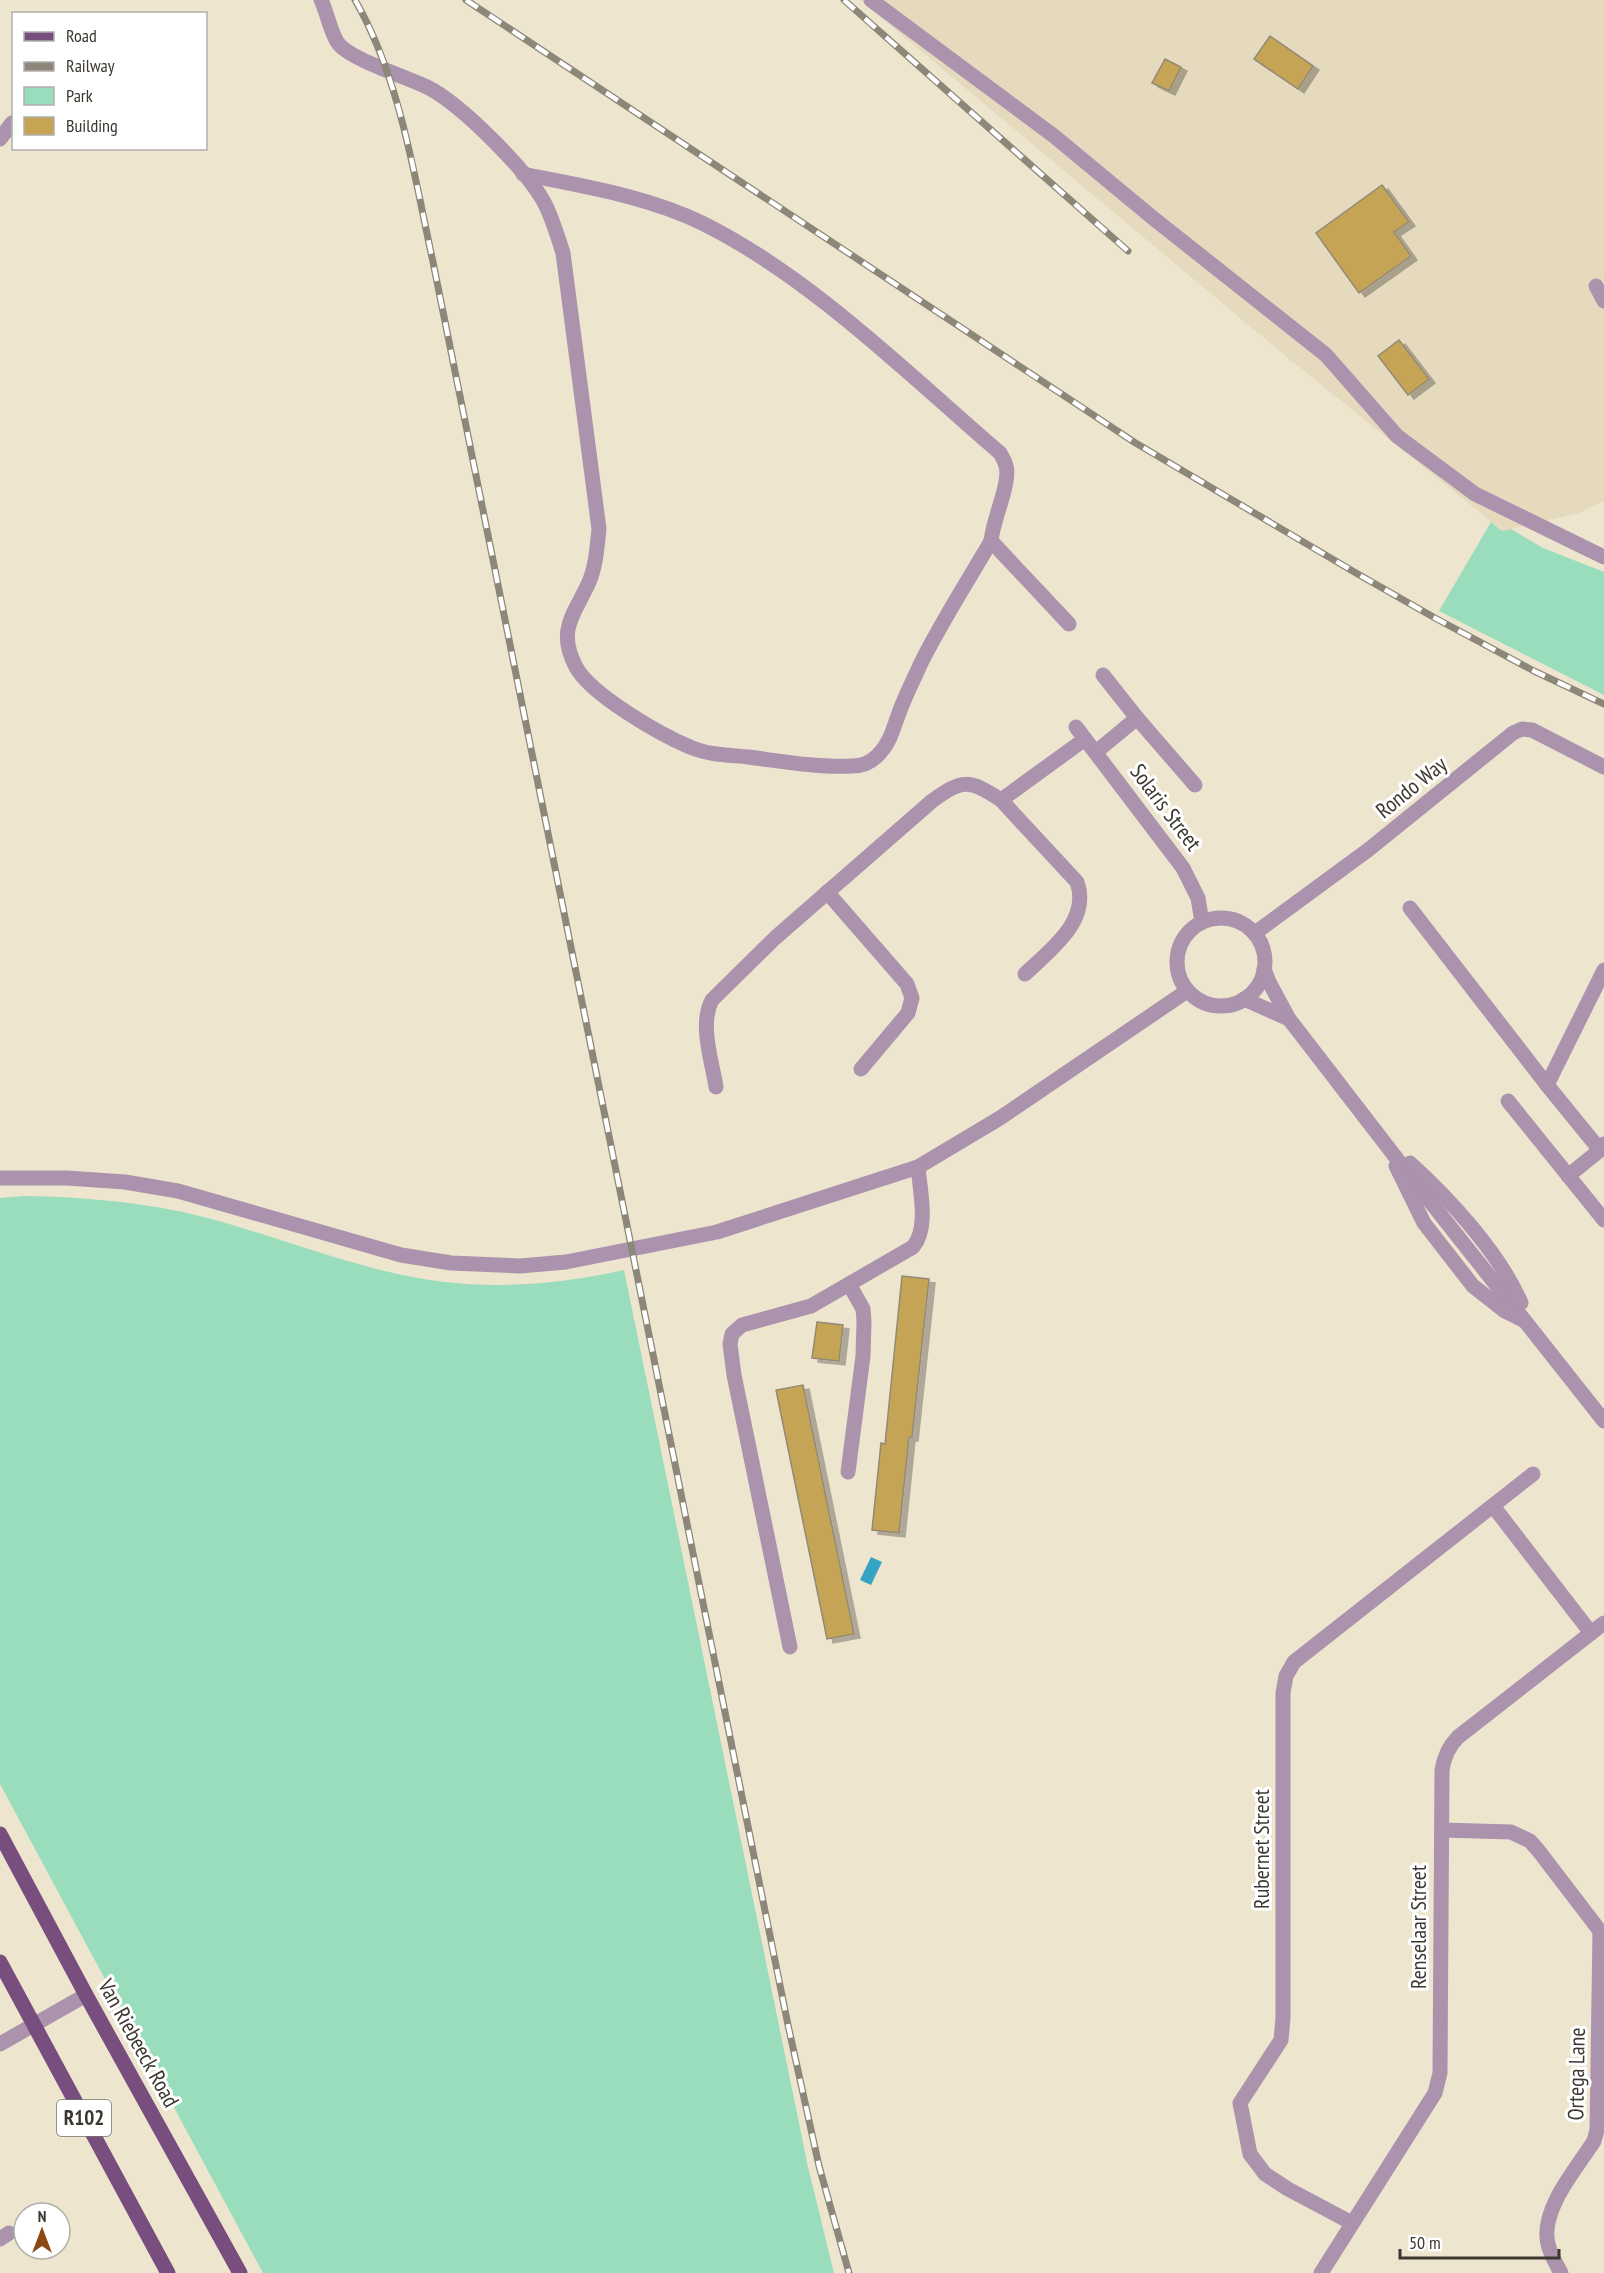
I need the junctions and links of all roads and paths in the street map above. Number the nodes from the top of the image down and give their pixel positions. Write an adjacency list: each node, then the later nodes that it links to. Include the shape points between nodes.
1 (321, 0): 5 (street, via 338,43 353,56 430,88 496,144)
2 (872, 0): 9 (street, via 1054,136 1326,355 1397,436 1475,494)
3 (12, 123): 4 (street)
4 (0, 139)
5 (523, 174): 8 (street, via 648,203 701,223 812,293 1000,453 1007,466 1007,482 994,518); 8 (street, via 545,203 562,253 599,529 592,573 570,616 568,633 576,668 590,685 632,715 692,748 790,762 866,764 878,756 894,732 922,662)
6 (1596, 286): 7 (street)
7 (1604, 301)
8 (991, 541): 10 (street)
9 (1604, 557)
10 (1069, 624)
11 (1103, 675): 12 (street)
12 (1137, 718): 13 (street); 15 (street)
13 (1096, 752): 16 (street, Solaris Street, via 1080,733); 19 (street, Solaris Street, via 1192,882)
14 (1604, 766): 20 (street, Rondo Way, via 1532,730 1513,733 1368,850)
15 (1194, 785)
16 (1001, 800): 17 (street, via 968,784 948,789); 23 (street, via 1077,882 1081,893 1079,910 1068,933)
17 (827, 892): 27 (street, via 907,984 912,998 908,1013); 29 (street, via 712,1000 707,1017)
18 (1410, 908): 28 (street)
19 (1202, 922): 20 (street, via 1235,920); 24 (street, via 1184,937 1179,948 1178,970)
20 (1255, 933): 21 (street, via 1265,954)
21 (1264, 969): 25 (street, via 1258,987); 26 (street)
22 (1604, 970): 28 (street)
23 (1025, 974)
24 (1187, 991): 25 (street, via 1206,1004 1218,1006); 32 (street, via 1000,1118)
25 (1244, 999): 26 (street)
26 (1289, 1019): 37 (street)
27 (861, 1068)
28 (1547, 1085): 31 (street)
29 (716, 1087)
30 (1508, 1101): 33 (street)
31 (1602, 1147): 33 (street)
32 (918, 1167): 34 (street, via 717,1232 566,1262 520,1266 451,1263 401,1255 178,1191 125,1182); 36 (street, via 920,1238 913,1247)
33 (1568, 1176): 35 (street)
34 (0, 1178)
35 (1604, 1220)
36 (849, 1284): 38 (street, via 863,1309 864,1321); 43 (street, via 811,1306 742,1324 732,1334 730,1344)
37 (1604, 1421)
38 (848, 1472)
39 (1533, 1474): 40 (street, Rubernet Street)
40 (1493, 1506): 42 (street); 51 (street, Rubernet Street, via 1294,1662 1286,1676 1281,2040 1240,2103 1250,2154 1265,2174)
41 (1604, 1623): 42 (street, Renselaar Street)
42 (1591, 1633): 44 (street, Renselaar Street, via 1450,1745 1442,1770)
43 (790, 1647)
44 (1442, 1830): 46 (street, via 1521,1835 1538,1850); 51 (street, Renselaar Street, via 1440,2073 1435,2093)
45 (0, 1834): 48 (main road, Van Riebeeck Road / R102)
46 (1602, 1932): 55 (street, Ortega Lane, via 1597,2130 1594,2141 1551,2208 1547,2223 1547,2239)
47 (0, 1962): 49 (main road, R102)
48 (86, 1995): 49 (street); 53 (main road, Van Riebeeck Road / R102)
49 (34, 2025): 50 (street); 52 (main road, R102)
50 (0, 2044)
51 (1352, 2223): 54 (street, Renselaar Street)
52 (168, 2273)
53 (240, 2273)
54 (1321, 2273)
55 (1561, 2273)

